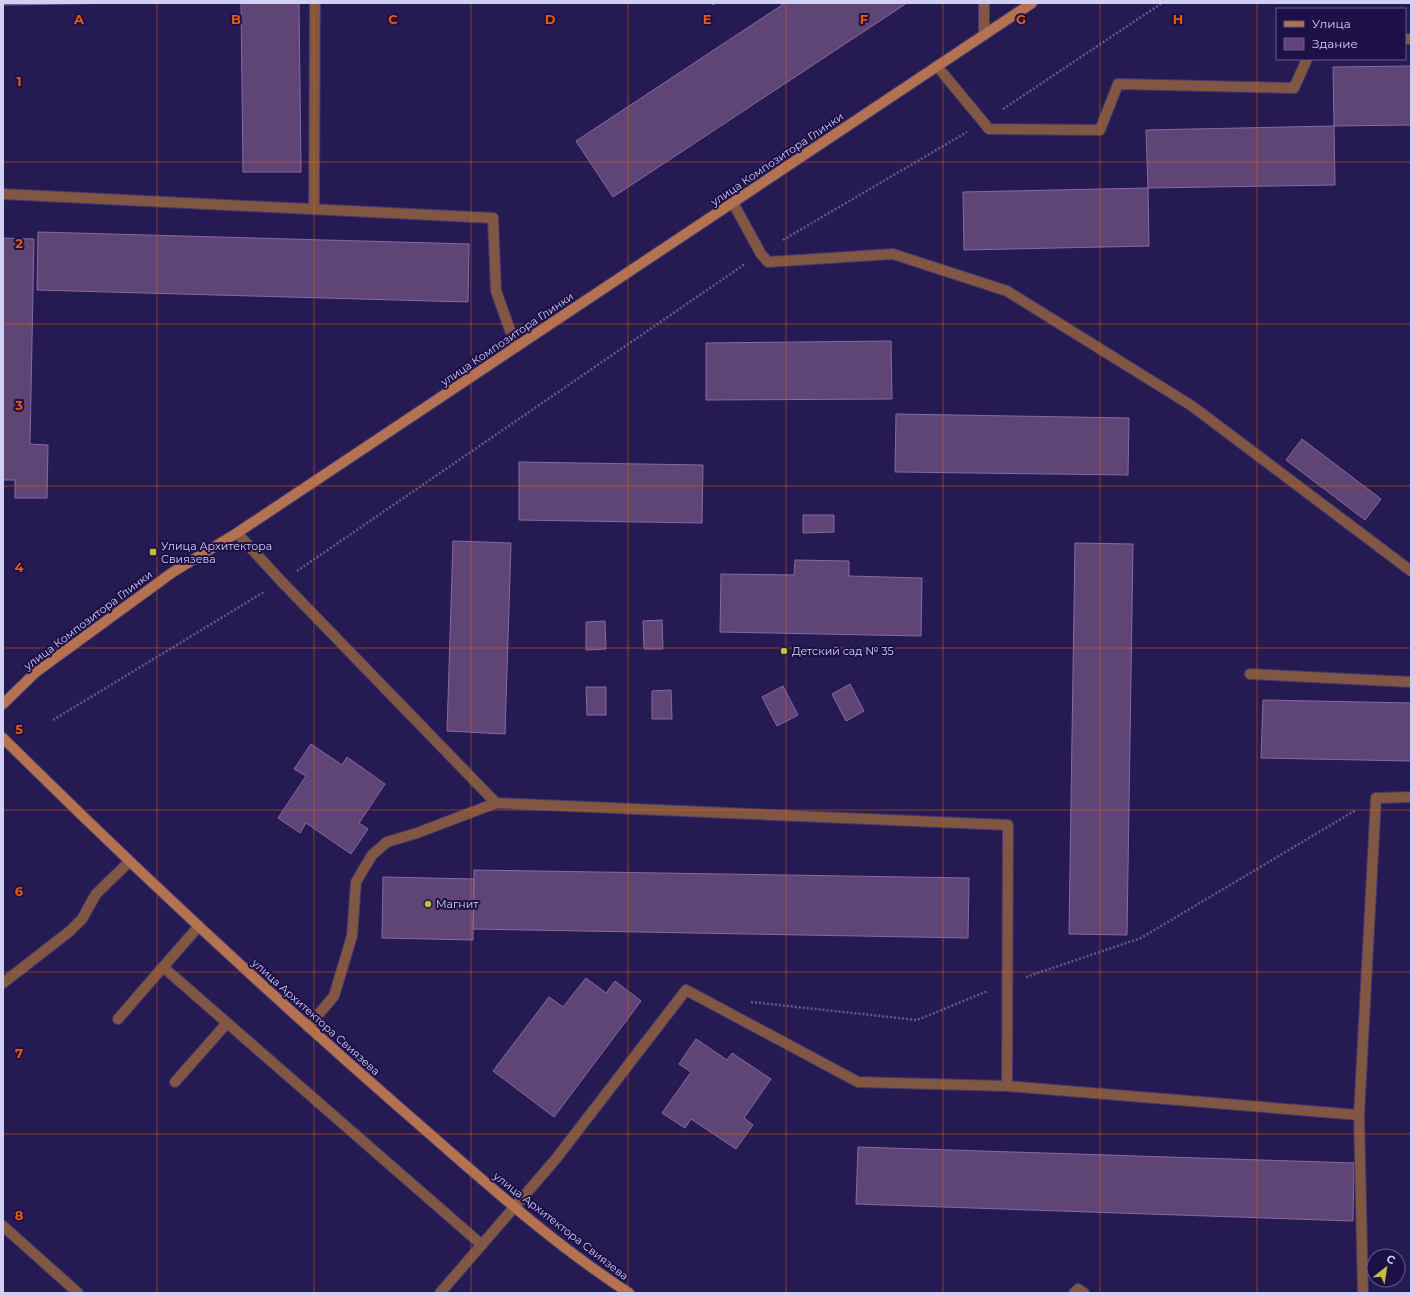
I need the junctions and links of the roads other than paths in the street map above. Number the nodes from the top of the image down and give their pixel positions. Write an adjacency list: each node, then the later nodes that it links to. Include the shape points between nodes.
1 (315, 3): 9 (lane)
2 (984, 3): 4 (lane)
3 (1032, 3): 4 (street, улица Композитора Глинки)
4 (984, 35): 6 (street, улица Композитора Глинки)
5 (1307, 60): 6 (lane, via 1294,88 1118,84 1100,130 989,129)
6 (937, 66): 8 (street, улица Композитора Глинки)
7 (3, 194): 9 (lane)
8 (733, 203): 10 (street, улица Композитора Глинки); 12 (lane, via 768,262 893,254 1007,291 1192,406)
9 (314, 209): 10 (lane, via 493,218 496,292)
10 (516, 348): 11 (street, улица Композитора Глинки)
11 (237, 532): 15 (street, улица Композитора Глинки, via 167,576 36,672); 18 (lane, via 282,582)
12 (1411, 570)
13 (1250, 674): 14 (lane)
14 (1411, 682)
15 (3, 704)
16 (3, 738): 19 (street, улица Архитектора Свиязева)
17 (1411, 797): 28 (lane, via 1376,798)
18 (496, 803): 25 (lane, via 387,842 372,855 356,882 352,936 334,996); 27 (lane, via 1008,825)
19 (130, 862): 20 (street, улица Архитектора Свиязева); 22 (lane, via 96,894 82,919)
20 (198, 926): 21 (lane); 25 (street, улица Архитектора Свиязева)
21 (163, 966): 23 (lane); 24 (lane)
22 (3, 983)
23 (118, 1019)
24 (227, 1022): 26 (lane); 31 (lane)
25 (308, 1027): 29 (street, улица Архитектора Свиязева)
26 (175, 1082)
27 (1007, 1086): 28 (lane); 29 (lane, via 858,1082 686,990 556,1160)
28 (1359, 1115): 37 (lane)
29 (514, 1208): 31 (lane); 34 (street, улица Архитектора Свиязева)
30 (3, 1226): 32 (lane)
31 (482, 1245): 33 (lane)
32 (78, 1293)
33 (440, 1293)
34 (629, 1293)
35 (1074, 1293): 36 (lane, via 1078,1289)
36 (1084, 1293)
37 (1363, 1293)

